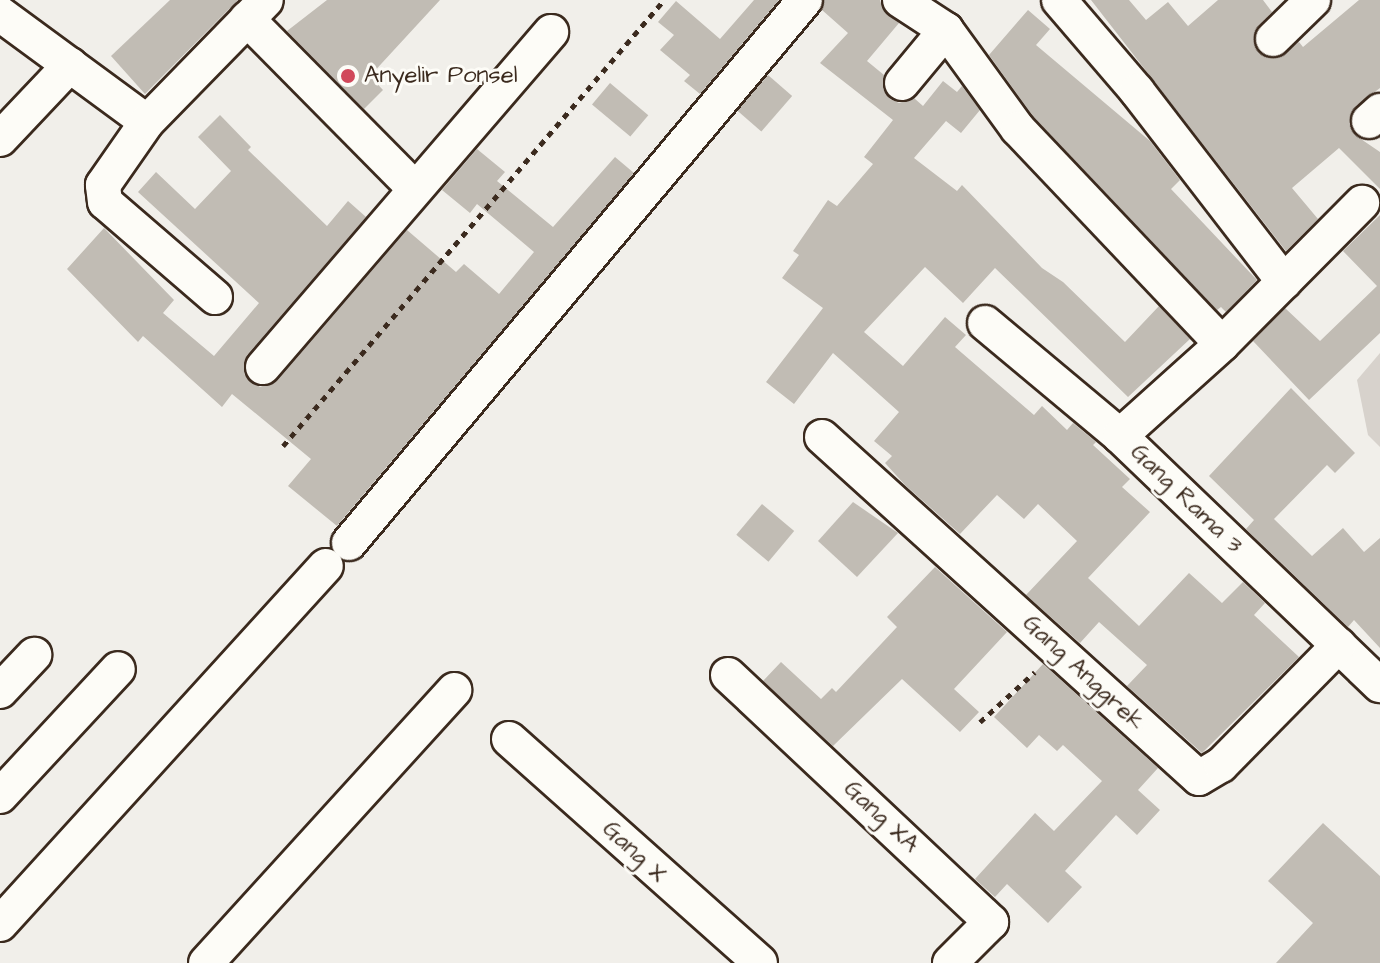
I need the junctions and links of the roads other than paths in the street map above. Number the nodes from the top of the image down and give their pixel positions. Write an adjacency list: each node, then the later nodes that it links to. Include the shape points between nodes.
1 (805, 0): 32 (street, via 337,554)
2 (900, 0): 7 (street)
3 (1059, 0): 16 (street, via 1137,91)
4 (1313, 0): 9 (street)
5 (257, 9): 12 (street); 14 (street)
6 (10, 11): 10 (street)
7 (946, 30): 11 (street); 19 (street, via 1018,129)
8 (551, 32): 14 (street)
9 (1273, 39)
10 (70, 65): 12 (street); 13 (street)
11 (902, 83)
12 (147, 122): 17 (street, via 102,193 105,202)
13 (0, 139)
14 (414, 188): 20 (street)
15 (1362, 203): 16 (street, Gang Rama 3)
16 (1284, 282): 19 (street, Gang Rama 3)
17 (215, 297)
18 (985, 323): 21 (street)
19 (1222, 344): 21 (street, Gang Rama 3)
20 (263, 367)
21 (1120, 436): 23 (street, Gang Rama 3)
22 (822, 437): 23 (street, Gang Anggrek, via 1199,778 1221,765)
23 (1339, 645): 27 (street, Gang Rama 3)
24 (34, 655): 29 (street)
25 (118, 669): 31 (street)
26 (728, 675): 35 (street, Gang XA, via 991,922)
27 (1380, 685)
28 (454, 690): 33 (street)
29 (0, 691)
30 (509, 739): 34 (street, Gang X)
31 (0, 796)
32 (0, 924)
33 (206, 963)
34 (760, 963)
35 (950, 963)

